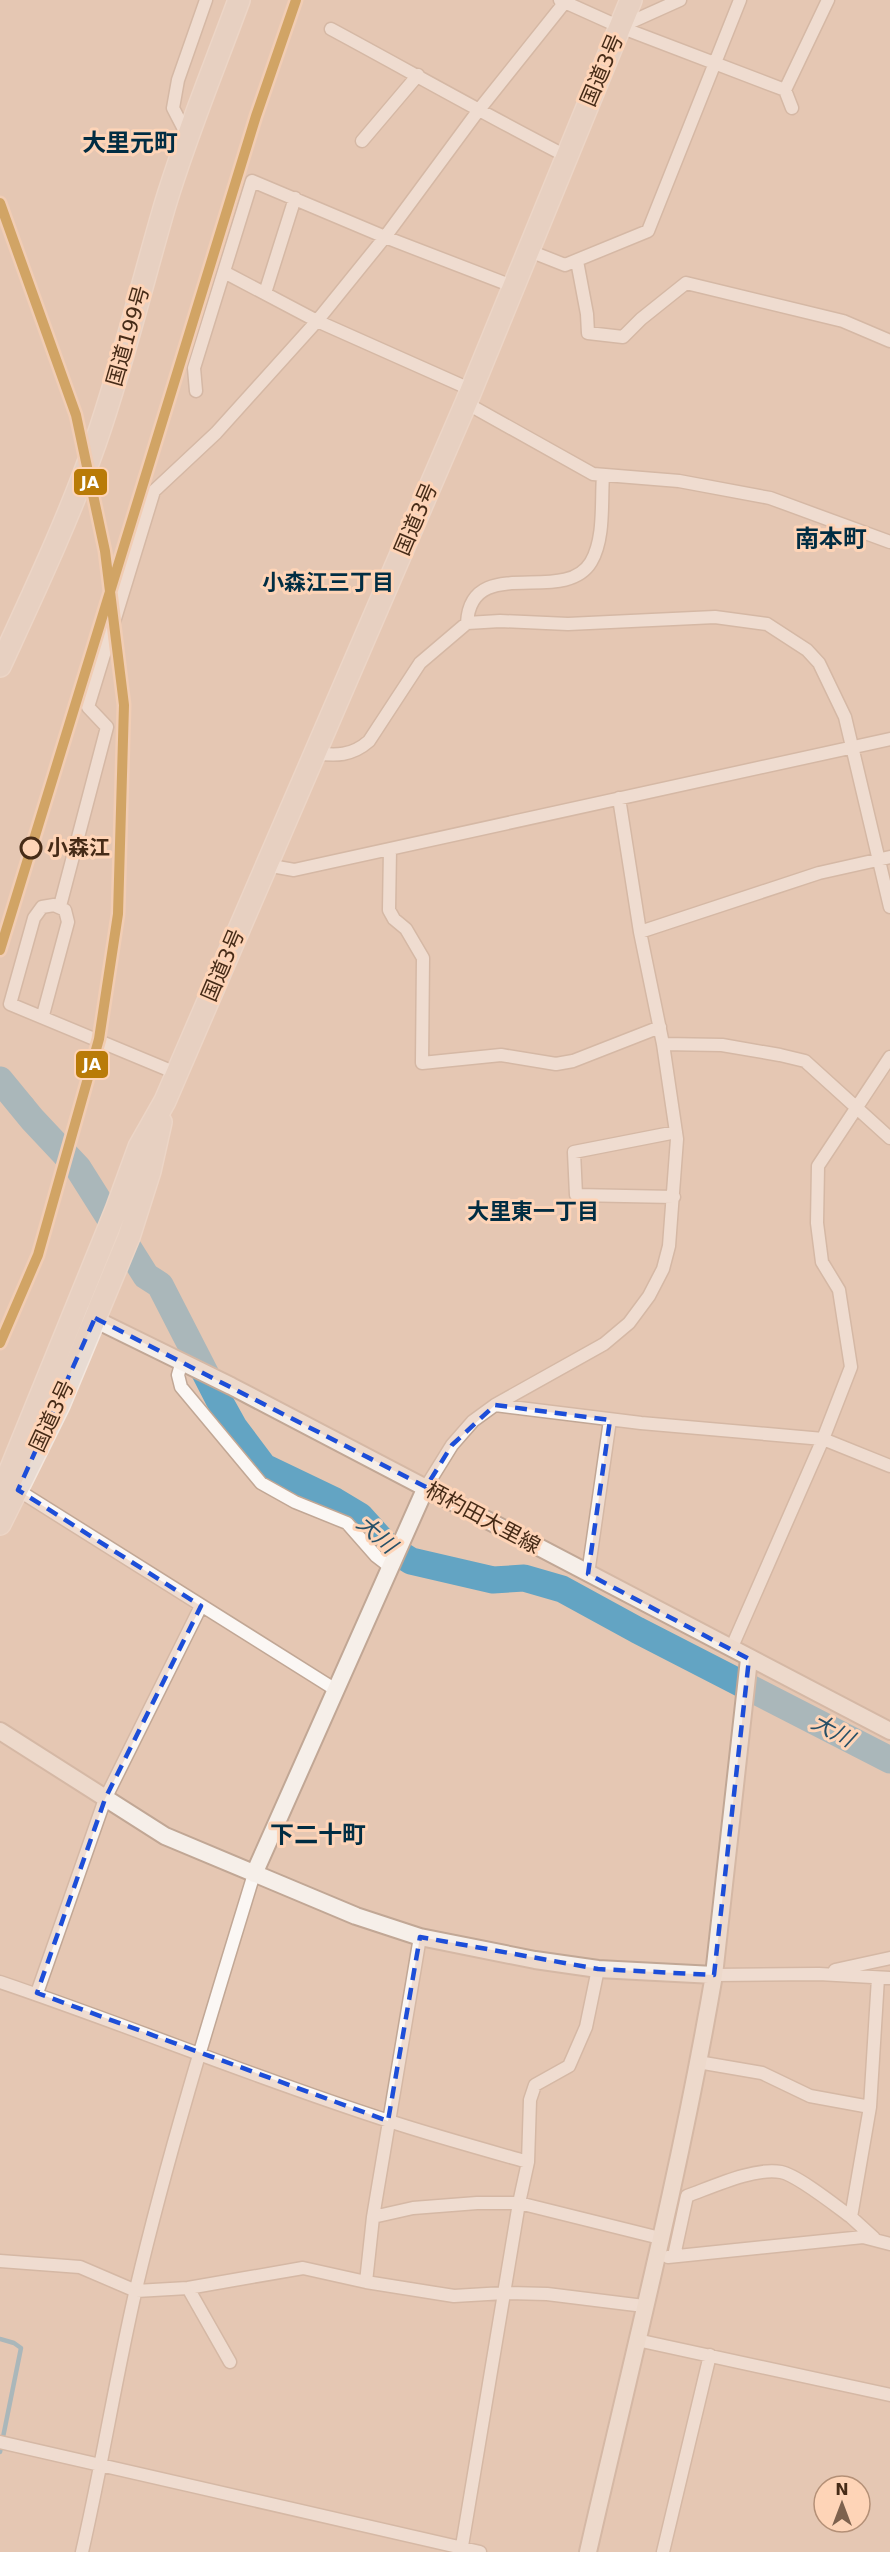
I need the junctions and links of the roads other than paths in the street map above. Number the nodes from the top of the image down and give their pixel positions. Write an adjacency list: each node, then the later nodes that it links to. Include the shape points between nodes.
1 (206, 0): 15 (street, via 178,80 173,108)
2 (240, 0): 15 (highway, 国道199号)
3 (631, 0): 8 (highway, 国道3号)
4 (680, 0): 8 (street)
5 (740, 0): 10 (street)
6 (828, 0): 12 (street)
7 (562, 1): 8 (street); 14 (street)
8 (620, 27): 10 (street); 17 (highway, 国道3号)
9 (331, 29): 11 (street)
10 (714, 62): 12 (street); 21 (street, via 648,231)
11 (418, 75): 14 (street); 16 (street)
12 (785, 90): 13 (street)
13 (792, 108)
14 (478, 111): 17 (street); 19 (street)
15 (187, 135): 32 (highway, 国道199号, via 128,345 96,442)
16 (362, 141)
17 (566, 156): 20 (highway, 国道3号)
18 (295, 198): 19 (street); 22 (street, via 252,181); 24 (street)
19 (385, 237): 23 (street); 25 (street)
20 (527, 250): 21 (street, via 565,265); 23 (highway, 国道3号)
21 (577, 261): 26 (street, via 588,333 623,337 686,283 843,321)
22 (224, 272): 24 (street); 27 (street, via 194,368)
23 (513, 286): 28 (highway, 国道3号)
24 (265, 293): 25 (street)
25 (317, 321): 28 (street); 40 (street, via 216,434 154,491 88,707 106,727)
26 (890, 341)
27 (196, 392)
28 (469, 396): 29 (street, via 582,469); 35 (highway, 国道3号)
29 (603, 475): 30 (street, via 679,481 770,498); 31 (street, via 598,547 590,564 578,574 562,579 482,590 468,610)
30 (890, 542)
31 (467, 623): 34 (street, via 568,624 715,617 767,624 807,650 819,663 845,717); 35 (street, via 420,663 361,748 344,755)
32 (0, 666)
33 (890, 739): 34 (street)
34 (853, 746): 36 (street); 38 (street)
35 (314, 753): 39 (highway, 国道3号)
36 (619, 798): 37 (street); 42 (street)
37 (390, 849): 39 (street, via 294,870); 44 (street, via 389,910 423,958 422,1063 501,1055 556,1064)
38 (885, 859): 41 (street); 42 (street, via 819,873)
39 (266, 865): 47 (highway, 国道3号)
40 (60, 906): 43 (street, via 68,922); 43 (street, via 48,905 37,912 10,1004)
41 (890, 907)
42 (640, 932): 44 (street)
43 (43, 1016): 47 (street)
44 (660, 1027): 45 (street)
45 (663, 1044): 49 (street, via 722,1045 805,1061); 50 (street)
46 (890, 1057): 49 (street)
47 (176, 1073): 48 (highway, 国道3号)
48 (165, 1101): 53 (highway, 国道3号, via 139,1146); 54 (highway, 国道3号, via 150,1171 129,1237)
49 (856, 1109): 51 (street); 58 (street, via 818,1166 822,1262 839,1290 851,1367)
50 (676, 1132): 52 (street); 52 (street, via 574,1152 576,1195)
51 (890, 1138)
52 (674, 1197): 56 (street, via 663,1269 629,1323 604,1344)
53 (74, 1309): 54 (street, 柄杓田大里線); 61 (highway, 国道3号)
54 (95, 1318): 55 (street, 柄杓田大里線); 61 (highway, 国道3号, via 59,1405)
55 (182, 1361): 60 (street, 柄杓田大里線); 63 (street, via 178,1375 181,1387 261,1482 347,1523 376,1556)
56 (495, 1405): 57 (street); 60 (street, via 473,1421 452,1445)
57 (610, 1420): 58 (street); 64 (street)
58 (823, 1439): 59 (street); 66 (street)
59 (890, 1466)
60 (426, 1487): 63 (street); 64 (street, 柄杓田大里線)
61 (8, 1489): 62 (highway, 国道3号); 65 (street)
62 (0, 1524)
63 (390, 1564): 68 (street)
64 (588, 1574): 66 (street, 柄杓田大里線)
65 (201, 1606): 68 (street); 71 (street)
66 (731, 1649): 67 (street, 柄杓田大里線)
67 (749, 1659): 70 (street, 柄杓田大里線); 77 (street)
68 (336, 1690): 72 (street)
69 (0, 1731): 71 (street)
70 (890, 1731)
71 (105, 1799): 72 (street, via 165,1836); 80 (street)
72 (254, 1874): 73 (street, via 356,1916); 81 (street)
73 (420, 1937): 75 (street); 84 (street)
74 (890, 1958): 76 (street)
75 (598, 1969): 77 (street); 85 (street, via 586,2027 569,2066 535,2085 530,2100)
76 (819, 1974): 77 (street); 78 (street)
77 (714, 1975): 82 (street)
78 (884, 1978): 83 (street)
79 (0, 1982): 80 (street)
80 (37, 1993): 81 (street)
81 (198, 2054): 84 (street); 97 (street)
82 (698, 2062): 83 (street, via 762,2073 810,2096); 89 (street)
83 (870, 2107): 88 (street)
84 (388, 2121): 85 (street); 87 (street)
85 (528, 2162): 86 (street)
86 (519, 2203): 87 (street, via 413,2208); 89 (street); 98 (street)
87 (373, 2217): 95 (street)
88 (851, 2217): 90 (street); 92 (street, via 782,2172 756,2172 687,2196)
89 (660, 2238): 93 (street)
90 (875, 2240): 91 (street); 92 (street, via 863,2237)
91 (890, 2244)
92 (674, 2256): 93 (street)
93 (654, 2259): 99 (street)
94 (0, 2261): 97 (street, via 80,2267)
95 (366, 2282): 96 (street, via 303,2268); 98 (street, via 454,2296)
96 (188, 2288): 97 (street); 102 (street)
97 (136, 2291): 105 (street)
98 (504, 2293): 99 (street); 106 (street)
99 (644, 2306): 100 (street)
100 (637, 2340): 101 (street); 109 (street)
101 (710, 2355): 103 (street); 110 (street)
102 (230, 2362)
103 (890, 2395)
104 (0, 2442): 105 (street)
105 (102, 2465): 106 (street); 107 (street)
106 (461, 2550): 108 (street)
107 (82, 2552)
108 (480, 2552)
109 (588, 2552)
110 (663, 2552)

